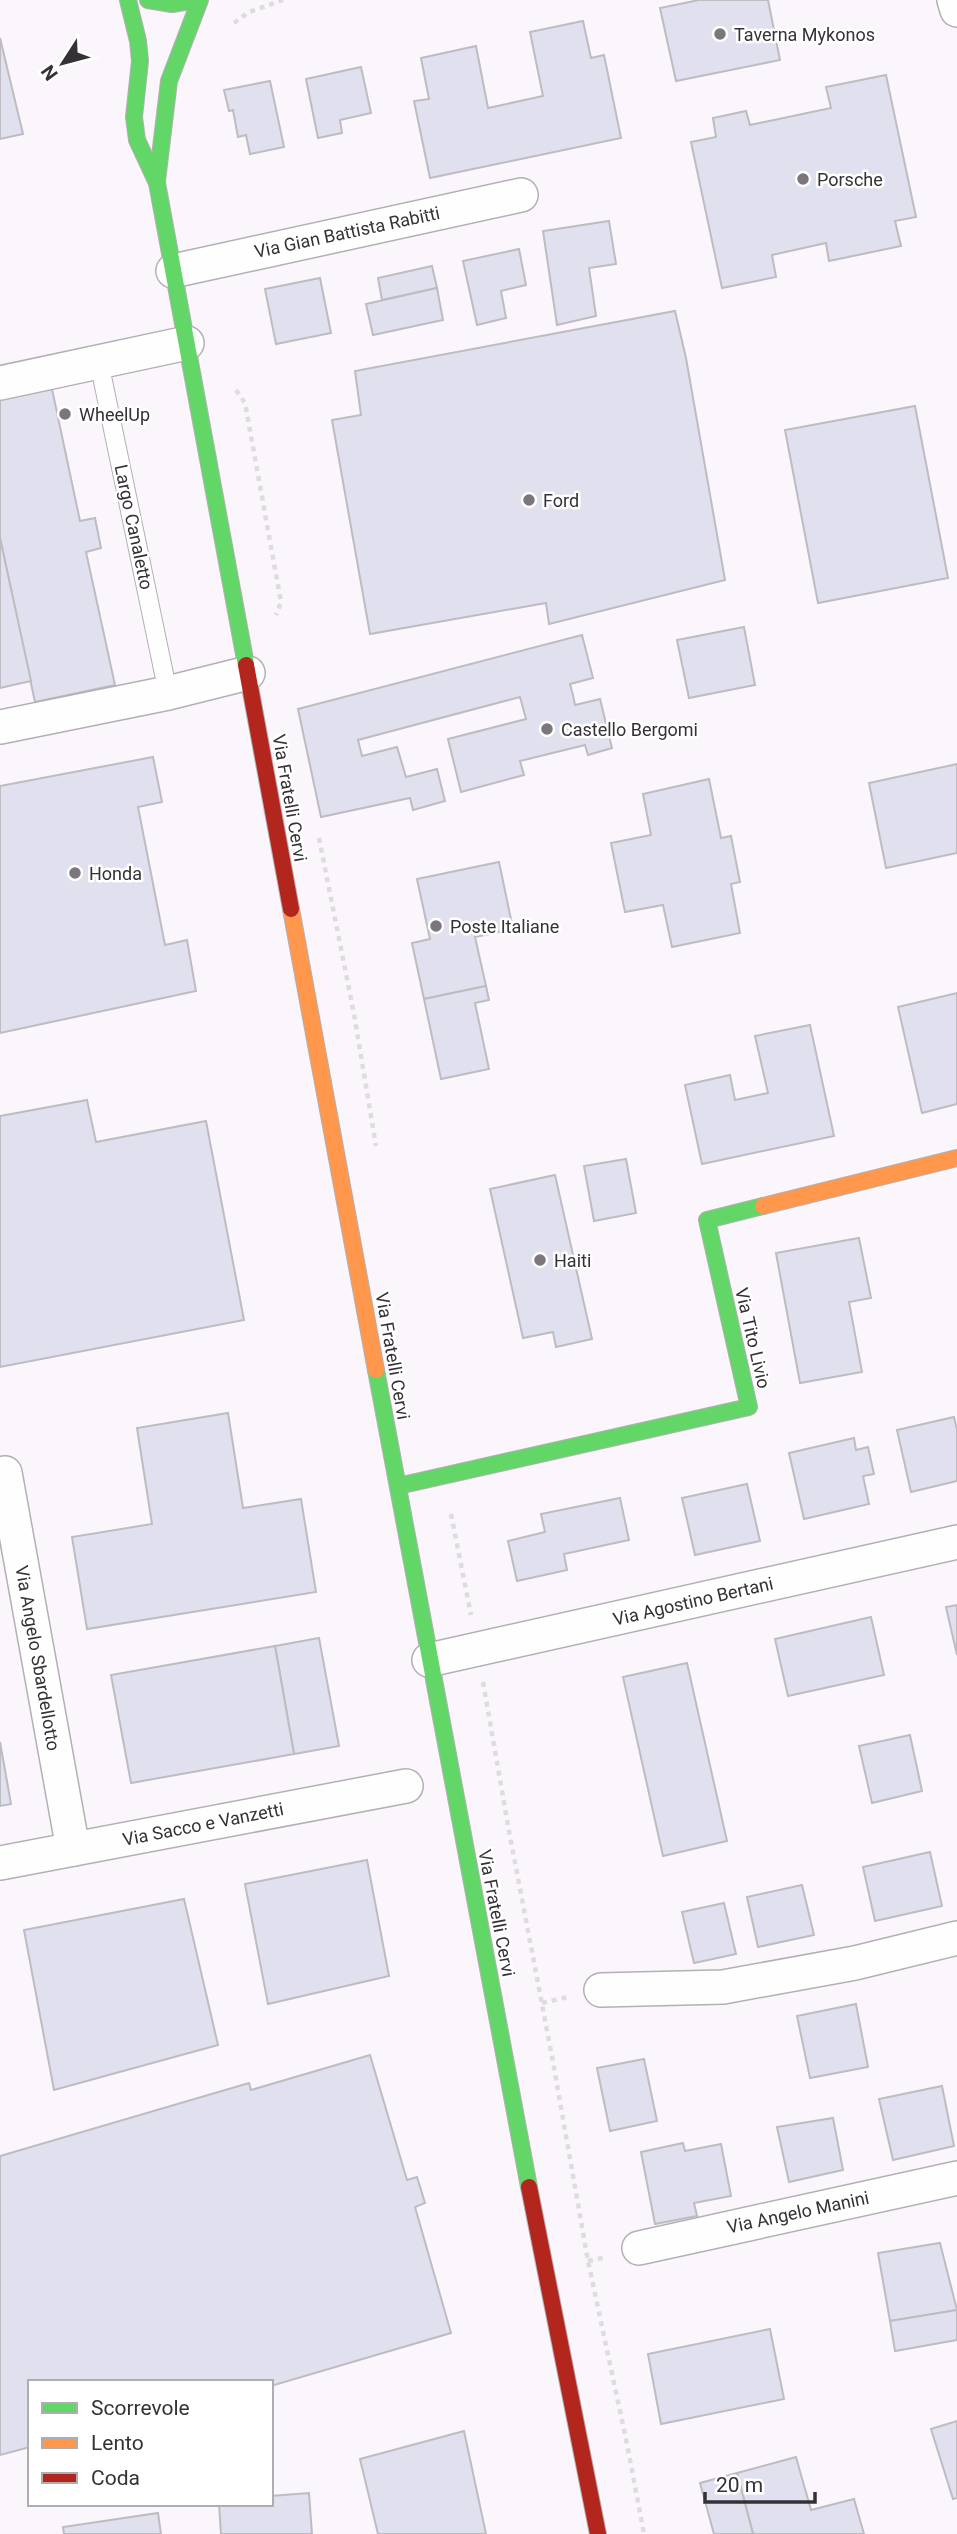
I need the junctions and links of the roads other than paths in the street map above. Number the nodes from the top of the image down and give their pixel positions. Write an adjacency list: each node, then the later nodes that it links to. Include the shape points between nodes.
1 (128, 0): 6 (main road, Via Fratelli Cervi, via 140,61 134,117 137,140)
2 (148, 0): 3 (main road, Via Fratelli Cervi, via 166,5)
3 (198, 0): 6 (main road, Via Fratelli Cervi, via 167,92)
4 (954, 0): 5 (street)
5 (957, 10)
6 (157, 183): 8 (main road, Via Fratelli Cervi)
7 (521, 195): 8 (street, Via Gian Battista Rabitti)
8 (173, 271): 9 (main road, Via Fratelli Cervi)
9 (187, 343): 10 (street); 12 (main road, Via Fratelli Cervi)
10 (99, 362): 11 (street); 13 (lane, Largo Canaletto)
11 (0, 383)
12 (248, 673): 13 (street); 17 (main road, Via Fratelli Cervi)
13 (169, 693): 14 (street)
14 (0, 727)
15 (957, 1158): 17 (main road, Via Tito Livio, via 707,1220 749,1407)
16 (0, 1474): 21 (street, Via Angelo Sbardellotto, via 5,1473)
17 (398, 1486): 19 (main road, Via Fratelli Cervi)
18 (957, 1542): 19 (street, Via Agostino Bertani)
19 (429, 1660): 27 (main road, Via Fratelli Cervi)
20 (406, 1786): 21 (street, Via Sacco e Vanzetti)
21 (73, 1849): 22 (street, Via Sacco e Vanzetti)
22 (0, 1863)
23 (957, 1938): 24 (street, via 855,1963 723,1987)
24 (601, 1990)
25 (957, 2178): 26 (street, Via Angelo Manini)
26 (639, 2249)
27 (598, 2534)

